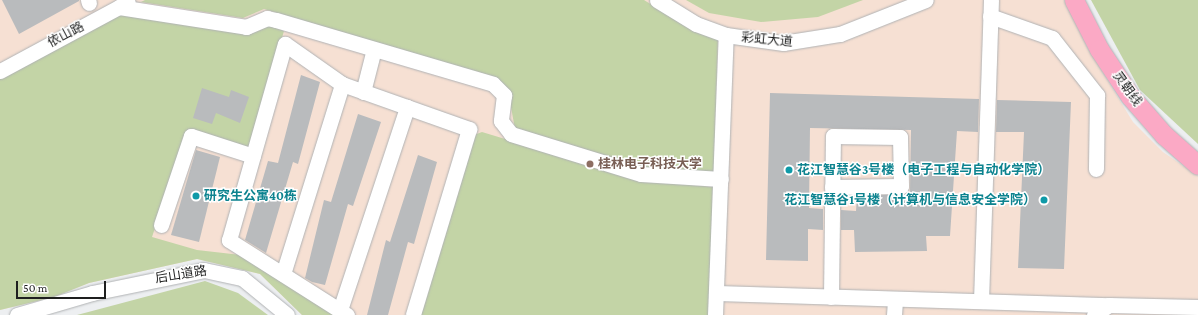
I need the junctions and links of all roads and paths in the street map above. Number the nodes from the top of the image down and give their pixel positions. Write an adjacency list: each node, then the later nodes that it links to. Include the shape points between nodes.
1 (657, 0): 7 (street, 彩虹大道, via 683,17)
2 (926, 0): 7 (street, 彩虹大道, via 819,40 768,42)
3 (991, 0): 6 (street)
4 (1074, 0): 14 (main road, 灵朝线, via 1099,49 1130,96 1168,139)
5 (125, 4): 8 (street, via 246,27 267,18); 9 (street, 依山路)
6 (990, 16): 15 (street, via 1052,38 1097,95); 23 (street)
7 (726, 35): 16 (street)
8 (374, 49): 11 (street); 16 (street, via 498,87 504,95 502,122 511,134 641,174)
9 (0, 71)
10 (342, 84): 11 (street); 13 (street, via 286,44); 19 (street)
11 (363, 92): 12 (street)
12 (407, 107): 26 (street); 29 (street, via 469,129)
13 (253, 156): 18 (street, via 191,136); 19 (street, via 229,240)
14 (1198, 165)
15 (1096, 169)
16 (720, 179): 20 (street)
17 (832, 187): 17 (street, via 833,136 900,137 901,186); 21 (street)
18 (161, 225)
19 (283, 274): 26 (street)
20 (717, 293): 21 (street); 30 (street)
21 (831, 297): 22 (street)
22 (895, 299): 23 (street); 31 (street)
23 (981, 301): 24 (street)
24 (1109, 305): 25 (street); 32 (street)
25 (1198, 307)
26 (344, 313)
27 (17, 315): 28 (street, 后山道路, via 92,293 204,270 242,278)
28 (287, 315)
29 (413, 315)
30 (715, 315)
31 (894, 315)
32 (1094, 315)

